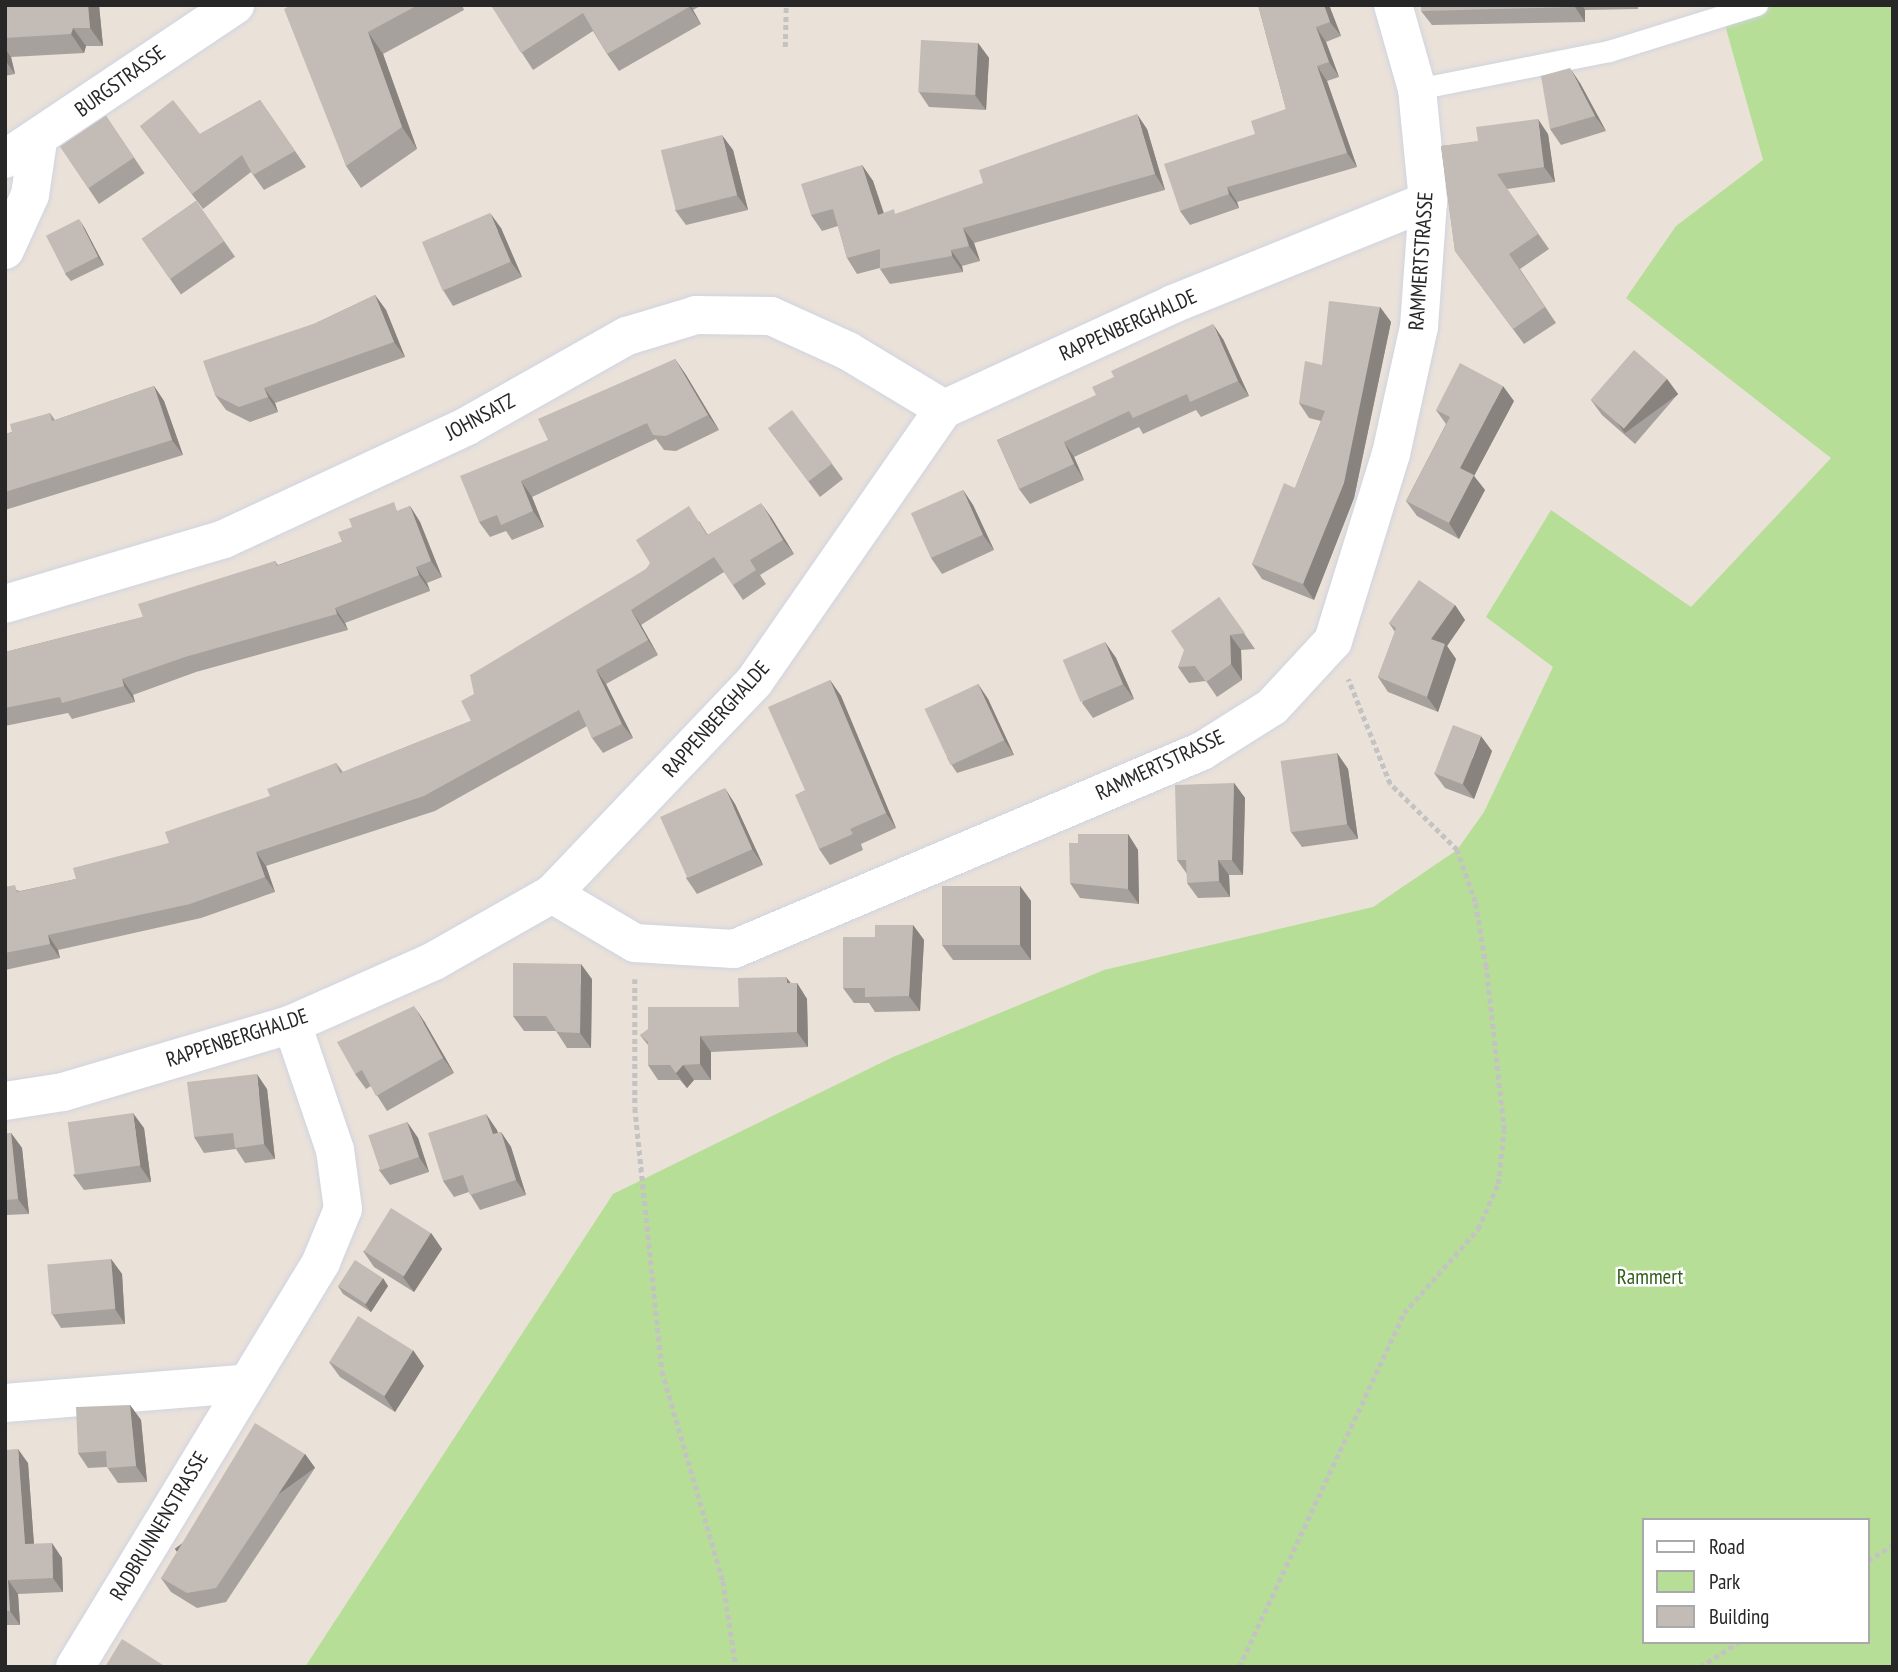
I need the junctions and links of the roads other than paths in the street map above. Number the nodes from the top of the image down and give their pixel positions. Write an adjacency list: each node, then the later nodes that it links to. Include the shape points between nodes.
1 (235, 5): 5 (street, BURGSTRASSE)
2 (1393, 5): 4 (street, RAMMERTSTRASSE)
3 (1757, 5): 4 (lane, via 1609,51)
4 (1417, 89): 6 (street, RAMMERTSTRASSE)
5 (22, 150): 7 (street, via 30,195)
6 (1428, 201): 8 (street, RAPPENBERGHALDE, via 1174,304); 10 (street, RAMMERTSTRASSE, via 1419,327 1391,453 1333,641 1272,707 1202,751 734,948 635,943)
7 (5, 250)
8 (944, 409): 9 (street, JOHNSATZ, via 848,351 771,316 696,315 627,336 467,426 225,539); 10 (street, RAPPENBERGHALDE, via 754,682)
9 (5, 604)
10 (552, 894): 11 (street, RAPPENBERGHALDE, via 434,961)
11 (292, 1024): 12 (street, RAPPENBERGHALDE, via 63,1092); 13 (street, RADBRUNNENSTRASSE, via 335,1150 342,1209 321,1262)
12 (5, 1101)
13 (243, 1384): 14 (street); 15 (street, RADBRUNNENSTRASSE)
14 (5, 1403)
15 (75, 1667)

